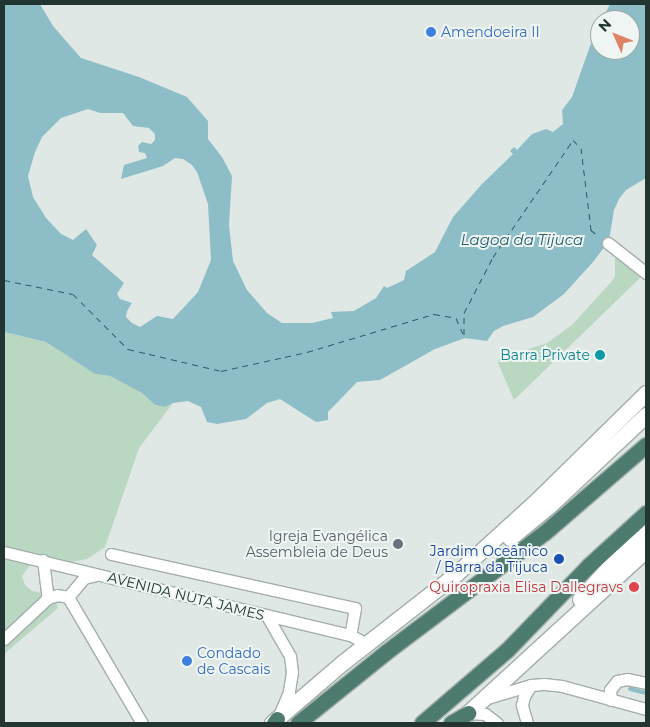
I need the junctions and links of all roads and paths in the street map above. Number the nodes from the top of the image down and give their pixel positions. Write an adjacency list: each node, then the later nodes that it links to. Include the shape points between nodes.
1 (608, 243): 2 (street)
2 (646, 273)
3 (646, 393): 12 (main road)
4 (646, 415): 12 (main road, via 549,506 494,550)
5 (646, 445): 29 (highway, via 544,533)
6 (646, 513): 30 (highway, via 588,566 507,650)
7 (646, 531): 20 (main road, via 603,573)
8 (646, 550): 20 (main road)
9 (4, 552): 11 (street, AVENIDA NUTA JAMES)
10 (112, 554): 17 (street, via 355,608)
11 (43, 560): 13 (street, AVENIDA NUTA JAMES); 15 (street)
12 (457, 573): 19 (main road)
13 (98, 574): 14 (street, via 84,578); 16 (street, AVENIDA NUTA JAMES)
14 (68, 597): 15 (street, via 57,595); 28 (street)
15 (48, 598): 18 (street)
16 (267, 616): 17 (street, AVENIDA NUTA JAMES); 27 (street, via 290,656 292,672 289,692)
17 (350, 635): 19 (street, AVENIDA NUTA JAMES)
18 (4, 639)
19 (367, 644): 27 (main road)
20 (539, 648): 23 (main road)
21 (646, 683): 24 (street, via 627,679 617,681 610,690)
22 (531, 685): 23 (street); 24 (street, via 562,686); 33 (street, via 522,705)
23 (482, 700): 26 (main road)
24 (611, 700): 25 (street)
25 (646, 710)
26 (462, 718): 31 (highway); 32 (street, via 485,714)
27 (274, 722)
28 (142, 723)
29 (298, 723)
30 (422, 723)
31 (451, 723)
32 (497, 723)
33 (527, 723)

